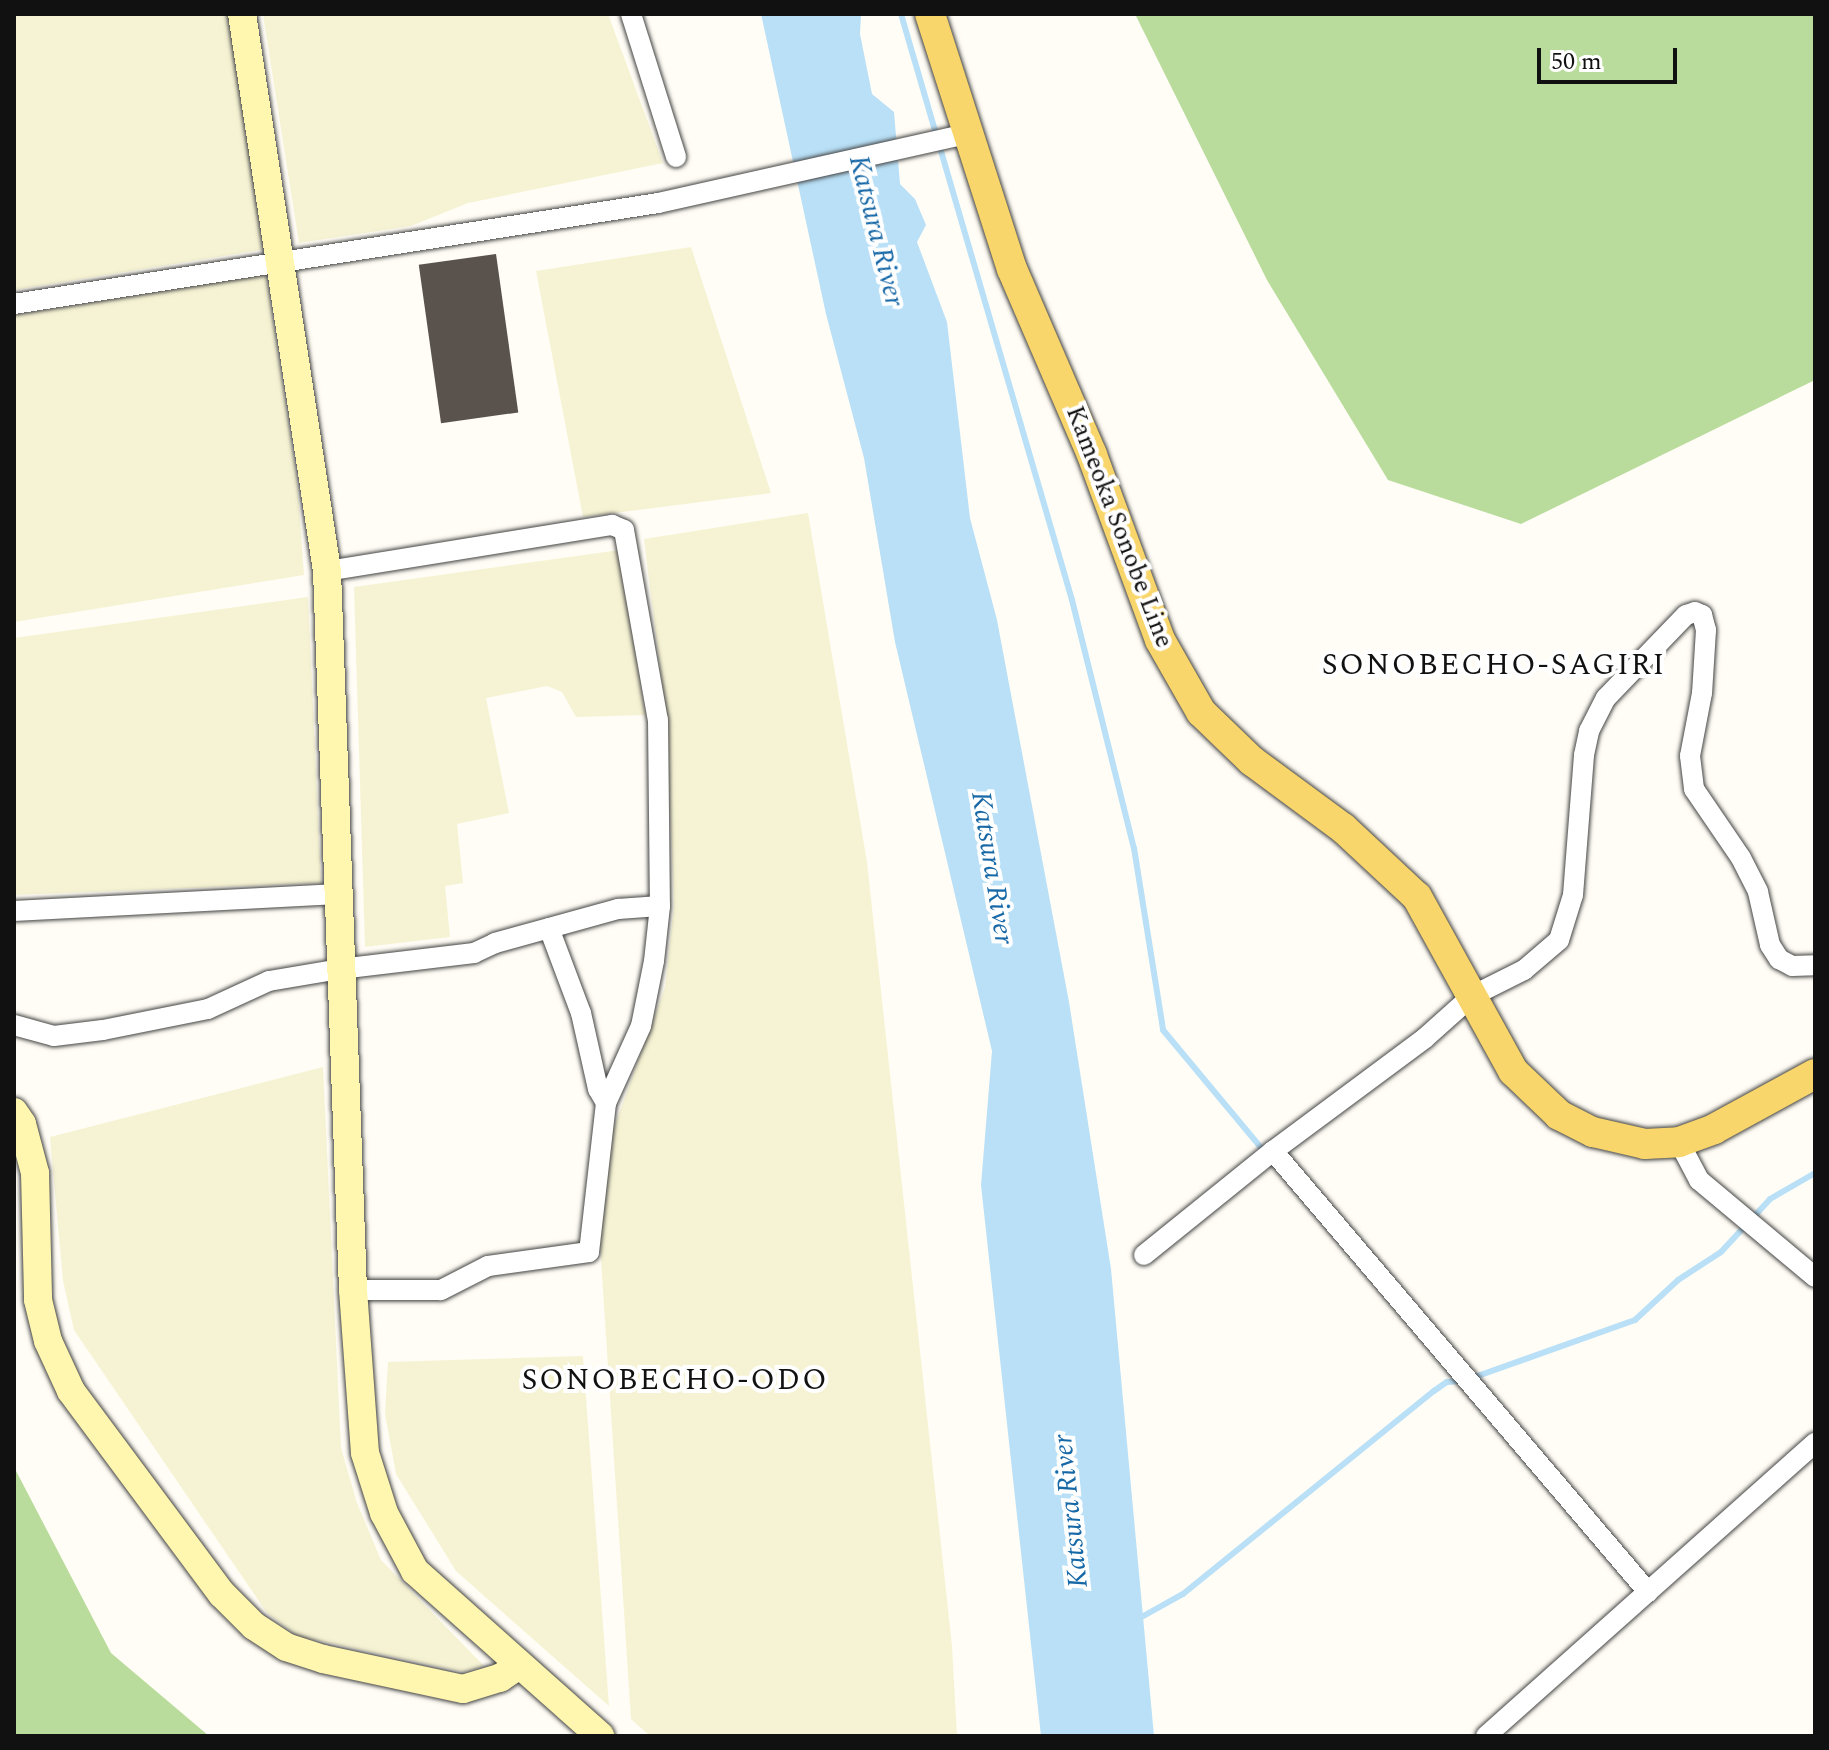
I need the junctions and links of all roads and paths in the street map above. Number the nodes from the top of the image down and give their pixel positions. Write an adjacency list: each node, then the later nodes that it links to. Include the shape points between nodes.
1 (242, 14): 6 (street)
2 (631, 14): 5 (street)
3 (930, 14): 4 (main road, Kameoka Sonobe Line)
4 (966, 134): 6 (street, via 658,203); 15 (main road, Kameoka Sonobe Line, via 1012,269 1092,455 1160,640 1201,712 1252,761 1343,828 1417,897)
5 (676, 157)
6 (280, 263): 7 (street); 8 (street)
7 (14, 304)
8 (327, 571): 9 (street); 10 (street, via 612,525 624,530 658,720)
9 (338, 894): 11 (street); 14 (street)
10 (660, 906): 12 (street, via 618,909); 18 (street, via 641,1026)
11 (14, 911)
12 (549, 928): 14 (street, via 474,953); 18 (street, via 581,1013)
13 (1815, 965): 15 (street, via 1792,966 1779,959 1741,858 1694,789 1690,756 1706,630 1702,615 1695,612 1686,615 1606,698 1589,731 1573,895 1559,940 1524,970)
14 (340, 969): 16 (street, via 269,981 193,1012 54,1036); 24 (street)
15 (1472, 996): 20 (main road, Kameoka Sonobe Line, via 1513,1071 1559,1115 1593,1132 1645,1144); 21 (street, via 1425,1038)
16 (18, 1032)
17 (1815, 1074): 20 (main road, Kameoka Sonobe Line, via 1714,1129)
18 (606, 1103): 24 (street, via 589,1252 488,1266 441,1290)
19 (14, 1112): 27 (street, via 35,1173 38,1300 48,1341 71,1391 222,1594 254,1626 286,1647 323,1659 463,1689 500,1678)
20 (1679, 1142): 23 (street, via 1699,1180)
21 (1273, 1151): 22 (street); 26 (street)
22 (1144, 1255)
23 (1815, 1277)
24 (353, 1290): 27 (street, via 365,1453 384,1513 415,1571)
25 (1815, 1443): 26 (street)
26 (1648, 1592): 29 (street)
27 (518, 1666): 28 (street)
28 (600, 1736)
29 (1486, 1736)

